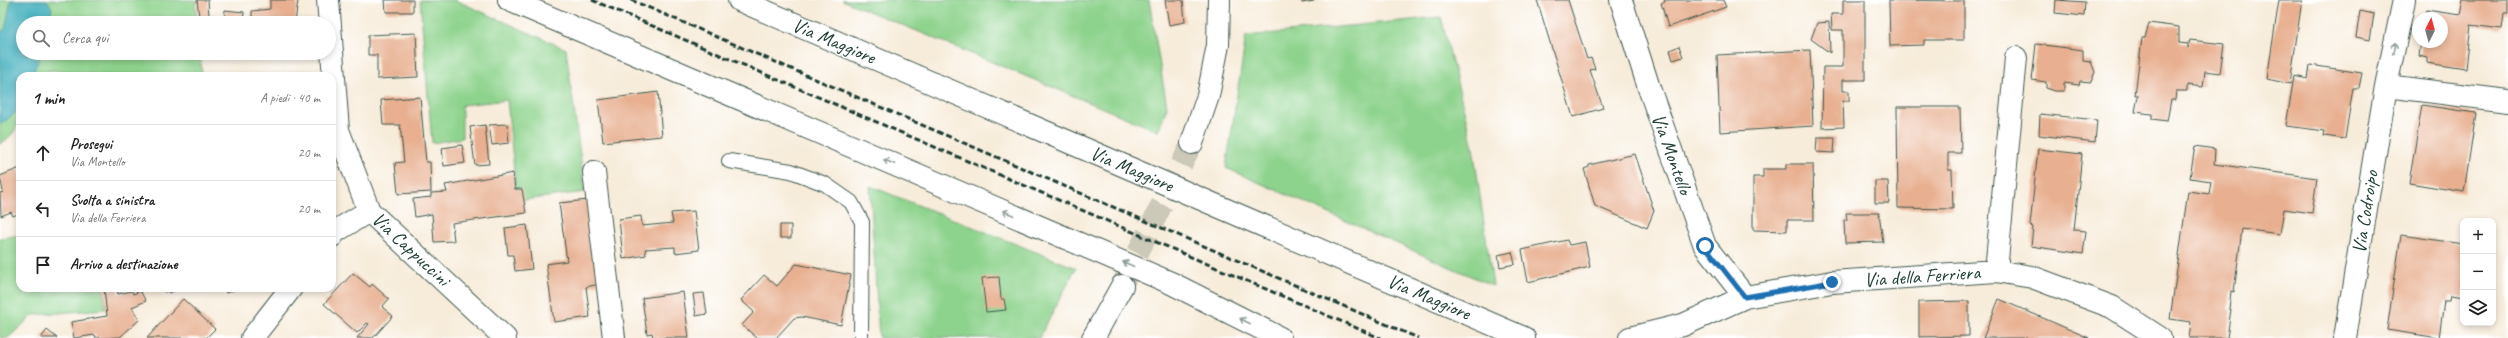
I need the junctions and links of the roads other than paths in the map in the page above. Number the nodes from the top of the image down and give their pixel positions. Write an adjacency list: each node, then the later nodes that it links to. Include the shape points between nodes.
1 (328, 0): 7 (street, Via Cappuccini)
2 (508, 0): 28 (street, one-way to 2, via 1171,283)
3 (739, 0): 29 (street, Via Maggiore)
4 (1219, 0): 14 (street, via 1218,44 1208,96)
5 (1621, 0): 22 (street, Via Montello, via 1705,246)
6 (2404, 0): 11 (street, Via Codroipo, one-way to 6)
7 (329, 16)
8 (2016, 58): 19 (street)
9 (331, 60): 10 (street, Via Cappuccini)
10 (332, 72)
11 (2386, 86): 12 (street); 32 (street, Via Codroipo)
12 (2508, 101)
13 (336, 120): 17 (street, Via Cappuccini)
14 (1192, 143)
15 (729, 161): 26 (lane, via 791,171 825,184 851,202 862,222)
16 (594, 172): 25 (street)
17 (369, 212): 18 (street); 24 (street, Via Cappuccini)
18 (336, 230)
19 (1996, 271): 22 (street, Via della Ferriera, via 1832,282); 31 (street, Via della Ferriera, via 2032,277 2112,307)
20 (1122, 286): 27 (street)
21 (288, 292): 23 (street)
22 (1745, 297): 30 (street, Via della Ferriera, via 1683,325)
23 (262, 334)
24 (505, 338)
25 (614, 338)
26 (861, 338)
27 (1093, 338)
28 (1280, 338)
29 (1524, 338)
30 (1630, 338)
31 (2160, 338)
32 (2345, 338)

